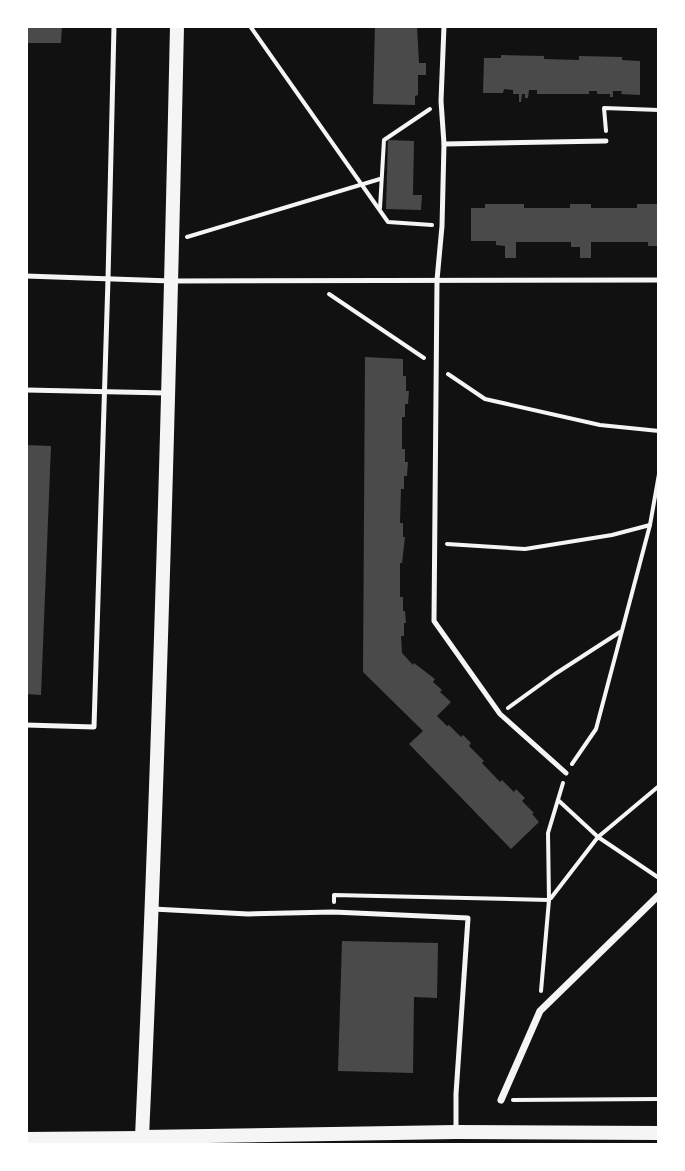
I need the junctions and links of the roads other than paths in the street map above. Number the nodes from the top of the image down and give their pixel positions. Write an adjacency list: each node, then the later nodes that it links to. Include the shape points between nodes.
1 (114, 26): 7 (lane)
2 (177, 26): 10 (main road)
3 (444, 26): 5 (lane)
4 (606, 141): 5 (lane)
5 (444, 144): 8 (lane)
6 (26, 276): 7 (lane)
7 (108, 279): 10 (lane); 12 (lane)
8 (437, 280): 9 (lane); 10 (lane); 15 (lane, via 434,621 500,714)
9 (659, 280)
10 (171, 281): 13 (main road)
11 (26, 390): 12 (lane)
12 (105, 391): 13 (lane); 14 (lane, via 94,727)
13 (168, 393): 17 (main road)
14 (26, 725)
15 (566, 773)
16 (659, 895): 18 (street, via 540,1011)
17 (152, 909): 19 (lane, via 468,918); 21 (main road)
18 (501, 1100)
19 (456, 1132): 20 (main road); 21 (main road)
20 (659, 1133)
21 (142, 1137): 22 (street)
22 (26, 1138)

